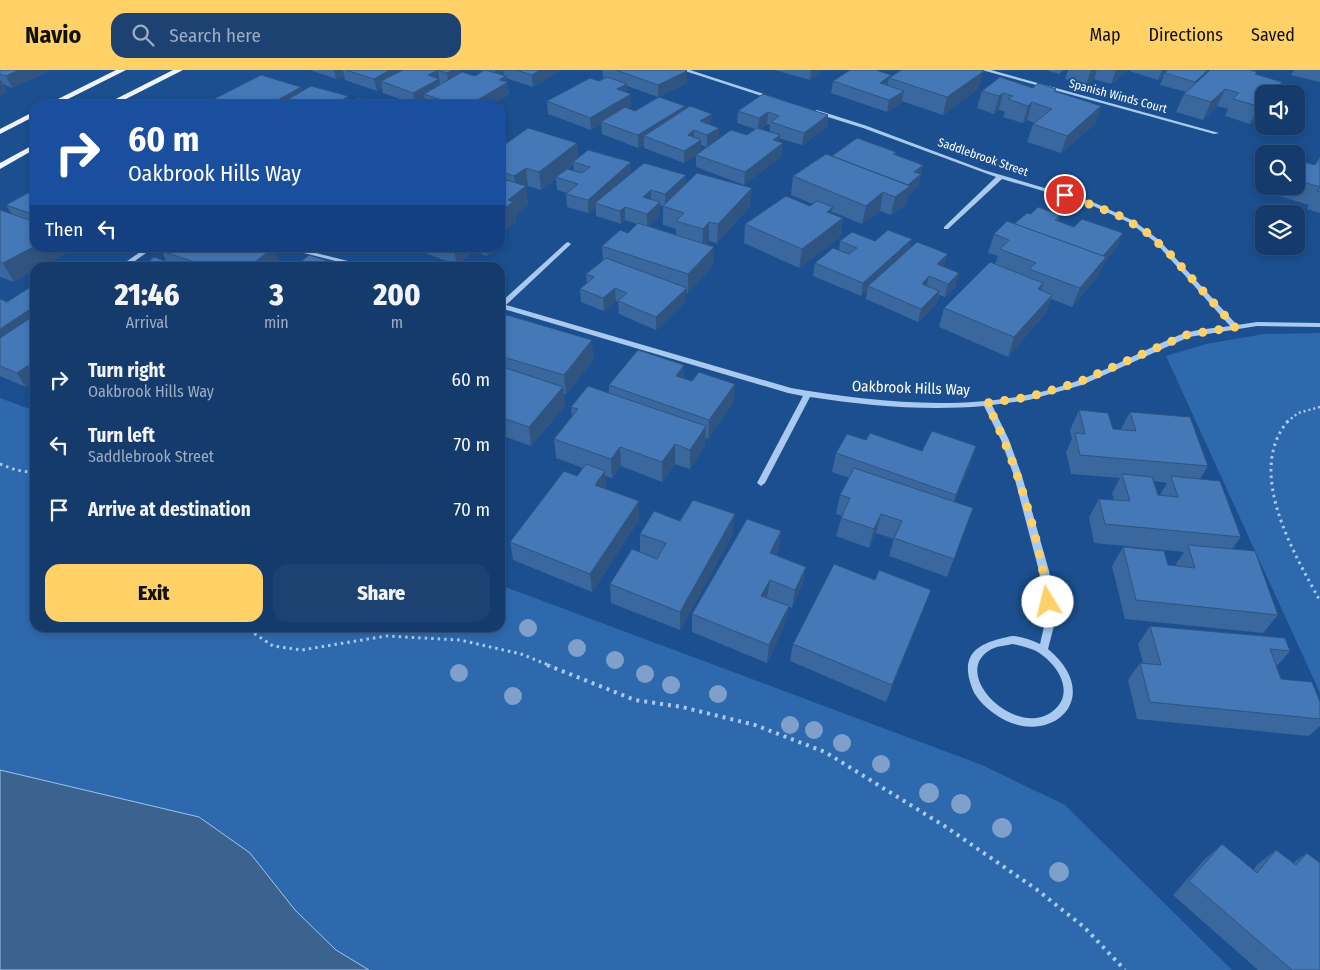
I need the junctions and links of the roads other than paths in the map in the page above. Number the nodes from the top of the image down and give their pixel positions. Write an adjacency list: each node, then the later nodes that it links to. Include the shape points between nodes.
1 (122, 70): 5 (main road)
2 (179, 70): 6 (main road)
3 (685, 70): 7 (street)
4 (985, 70): 11 (street, Spanish Winds Court)
5 (60, 100)
6 (118, 100)
7 (780, 100)
8 (807, 109): 14 (street, Saddlebrook Street)
9 (30, 116): 10 (main road)
10 (0, 132)
11 (1216, 133)
12 (30, 149): 13 (main road)
13 (0, 166)
14 (1000, 177): 15 (street); 24 (street, Saddlebrook Street, via 1093,204 1144,230 1170,254)
15 (946, 228)
16 (568, 244): 21 (street)
17 (144, 252): 19 (street)
18 (307, 252): 20 (street)
19 (129, 262)
20 (348, 262)
21 (505, 301)
22 (505, 307): 25 (street, Oakbrook Hills Way)
23 (1320, 325): 24 (street, Oakbrook Hills Way)
24 (1235, 327): 26 (street, Oakbrook Hills Way, via 1186,335 1079,382 1029,397)
25 (808, 394): 26 (street, Oakbrook Hills Way, via 896,404 950,406); 27 (street)
26 (987, 403): 28 (street, via 1018,476 1044,571 1051,618)
27 (761, 483)
28 (1043, 650): 28 (street, via 1056,660 1070,686 1069,699 1063,711 1037,723 1020,721 989,706 972,680 976,655 997,641 1028,643)

